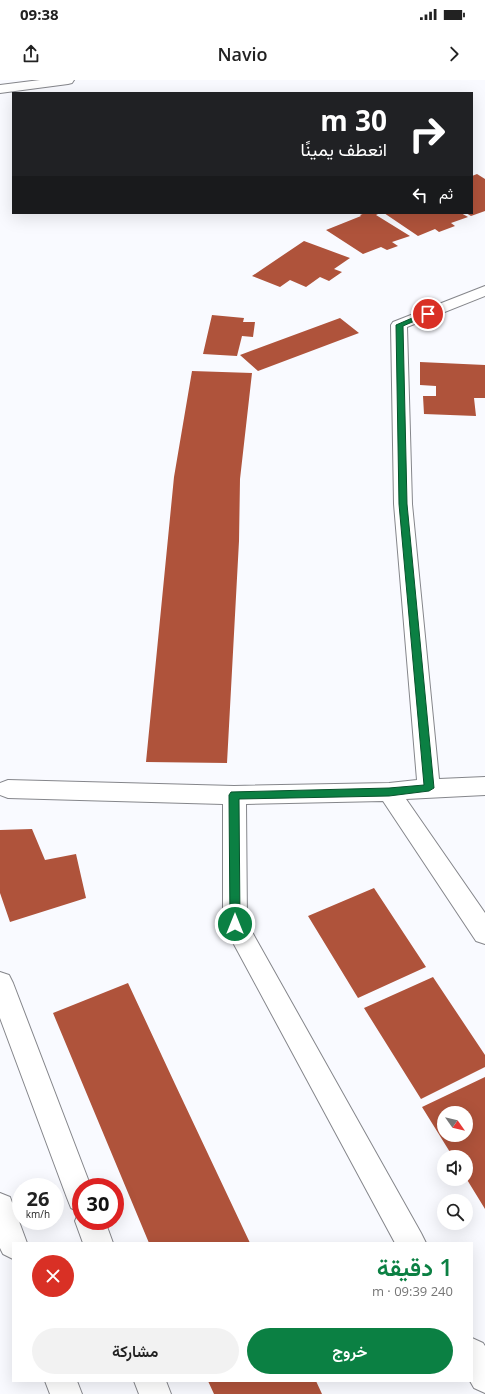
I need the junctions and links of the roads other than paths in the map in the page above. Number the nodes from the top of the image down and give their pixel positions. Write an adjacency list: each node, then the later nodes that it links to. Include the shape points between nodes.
1 (68, 80): 2 (street)
2 (0, 89)
3 (485, 291): 5 (street, via 399,325 403,504)
4 (485, 786): 5 (street)
5 (429, 788): 7 (street)
6 (8, 789): 8 (street)
7 (389, 792): 8 (street); 9 (street)
8 (234, 795): 16 (street, via 235,924)
9 (485, 933)
10 (0, 984): 11 (street)
11 (73, 1178)
12 (0, 1207): 14 (street)
13 (93, 1230): 15 (street)
14 (12, 1242)
15 (98, 1242)
16 (410, 1242)
17 (473, 1356): 18 (street)
18 (485, 1377)
19 (61, 1382): 21 (street)
20 (150, 1382): 22 (street)
21 (66, 1394)
22 (155, 1394)

